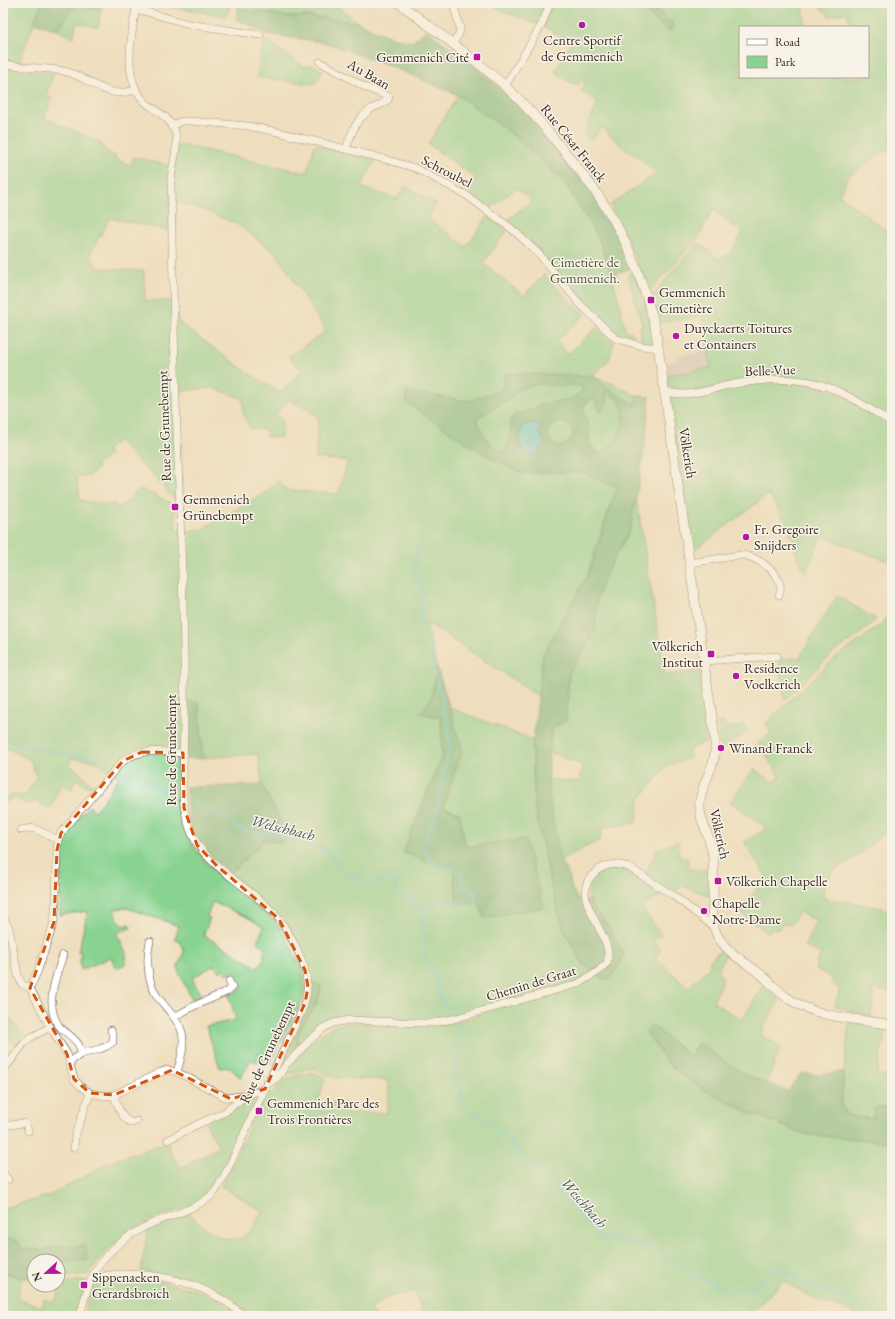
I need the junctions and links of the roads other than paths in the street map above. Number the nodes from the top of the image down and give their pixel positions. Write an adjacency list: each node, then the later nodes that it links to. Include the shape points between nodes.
1 (399, 3): 6 (main road, Rue César Franck)
2 (454, 3): 6 (street, via 460,28)
3 (550, 3): 9 (street, via 542,24)
4 (136, 6): 5 (street, via 189,24); 10 (street, via 130,55 132,80)
5 (260, 35)
6 (452, 44): 9 (main road, Rue César Franck)
7 (320, 62): 12 (street, Au Baan, via 389,97 355,124)
8 (3, 63): 10 (street, via 66,72 112,92)
9 (505, 86): 13 (main road, Rue César Franck, via 538,120 606,207 645,290)
10 (136, 90): 11 (street)
11 (172, 126): 12 (street, Schroubel, via 190,121 248,126); 20 (street, Rue de Grunebempt, via 176,136 171,194 184,653)
12 (346, 149): 13 (street, Schroubel, via 415,168 466,194 532,246 578,302 608,332 625,341)
13 (659, 348): 14 (main road, Völkerich)
14 (665, 392): 15 (street, Belle-Vue, via 690,394 734,384 762,381 810,382 840,393); 16 (main road, Völkerich)
15 (892, 423)
16 (690, 563): 17 (street, via 750,555 772,570 778,578 781,590); 19 (main road, Völkerich)
17 (779, 595)
18 (777, 656): 19 (street)
19 (705, 661): 24 (main road, Völkerich, via 716,747 702,793 700,809 712,846)
20 (183, 753): 22 (street, via 142,752 126,758 61,833); 37 (street, Rue de Grunebempt, via 186,821 198,845 211,861 279,919 305,970 308,987 304,1003)
21 (20, 830): 22 (street, via 33,828)
22 (58, 840): 28 (street, via 54,922)
23 (3, 917): 28 (street, via 9,928 18,976 22,984)
24 (714, 927): 30 (main road, Völkerich, via 732,953 795,1002 828,1015); 37 (street, Chemin de Graat, via 674,896 630,868 607,865 594,873 586,888 586,902 608,952 607,963 592,976 577,984 453,1019 421,1023 358,1020 334,1023 313,1037 290,1060 278,1077)
25 (150, 941): 29 (street, via 148,957 151,981 157,995)
26 (63, 955): 33 (street, via 53,988 52,1006 60,1026 79,1045)
27 (229, 981): 29 (street, via 232,988 226,992)
28 (30, 988): 31 (street)
29 (174, 1017): 36 (street, via 181,1029 183,1043)
30 (892, 1025)
31 (50, 1027): 34 (street); 35 (street, via 25,1042)
32 (111, 1030): 33 (street, via 112,1042 107,1046)
33 (81, 1054): 34 (street)
34 (70, 1062): 38 (street, via 74,1079)
35 (3, 1071)
36 (177, 1072): 39 (street, via 161,1072); 40 (street, via 227,1098)
37 (266, 1086): 40 (street); 48 (street, Rue de Grunebempt, via 215,1192 196,1206 149,1224 118,1244 102,1260)
38 (90, 1093): 39 (street); 45 (street, via 75,1136)
39 (114, 1095): 41 (street, via 126,1120 132,1123)
40 (247, 1095): 44 (street, via 225,1112)
41 (137, 1120)
42 (3, 1126): 43 (street, via 23,1123)
43 (28, 1130)
44 (168, 1140)
45 (74, 1148)
46 (3, 1173): 47 (street)
47 (8, 1180)
48 (92, 1277): 49 (street, Rue de Grunebempt); 50 (street, via 126,1274 191,1285 221,1298)
49 (80, 1316)
50 (244, 1316)

